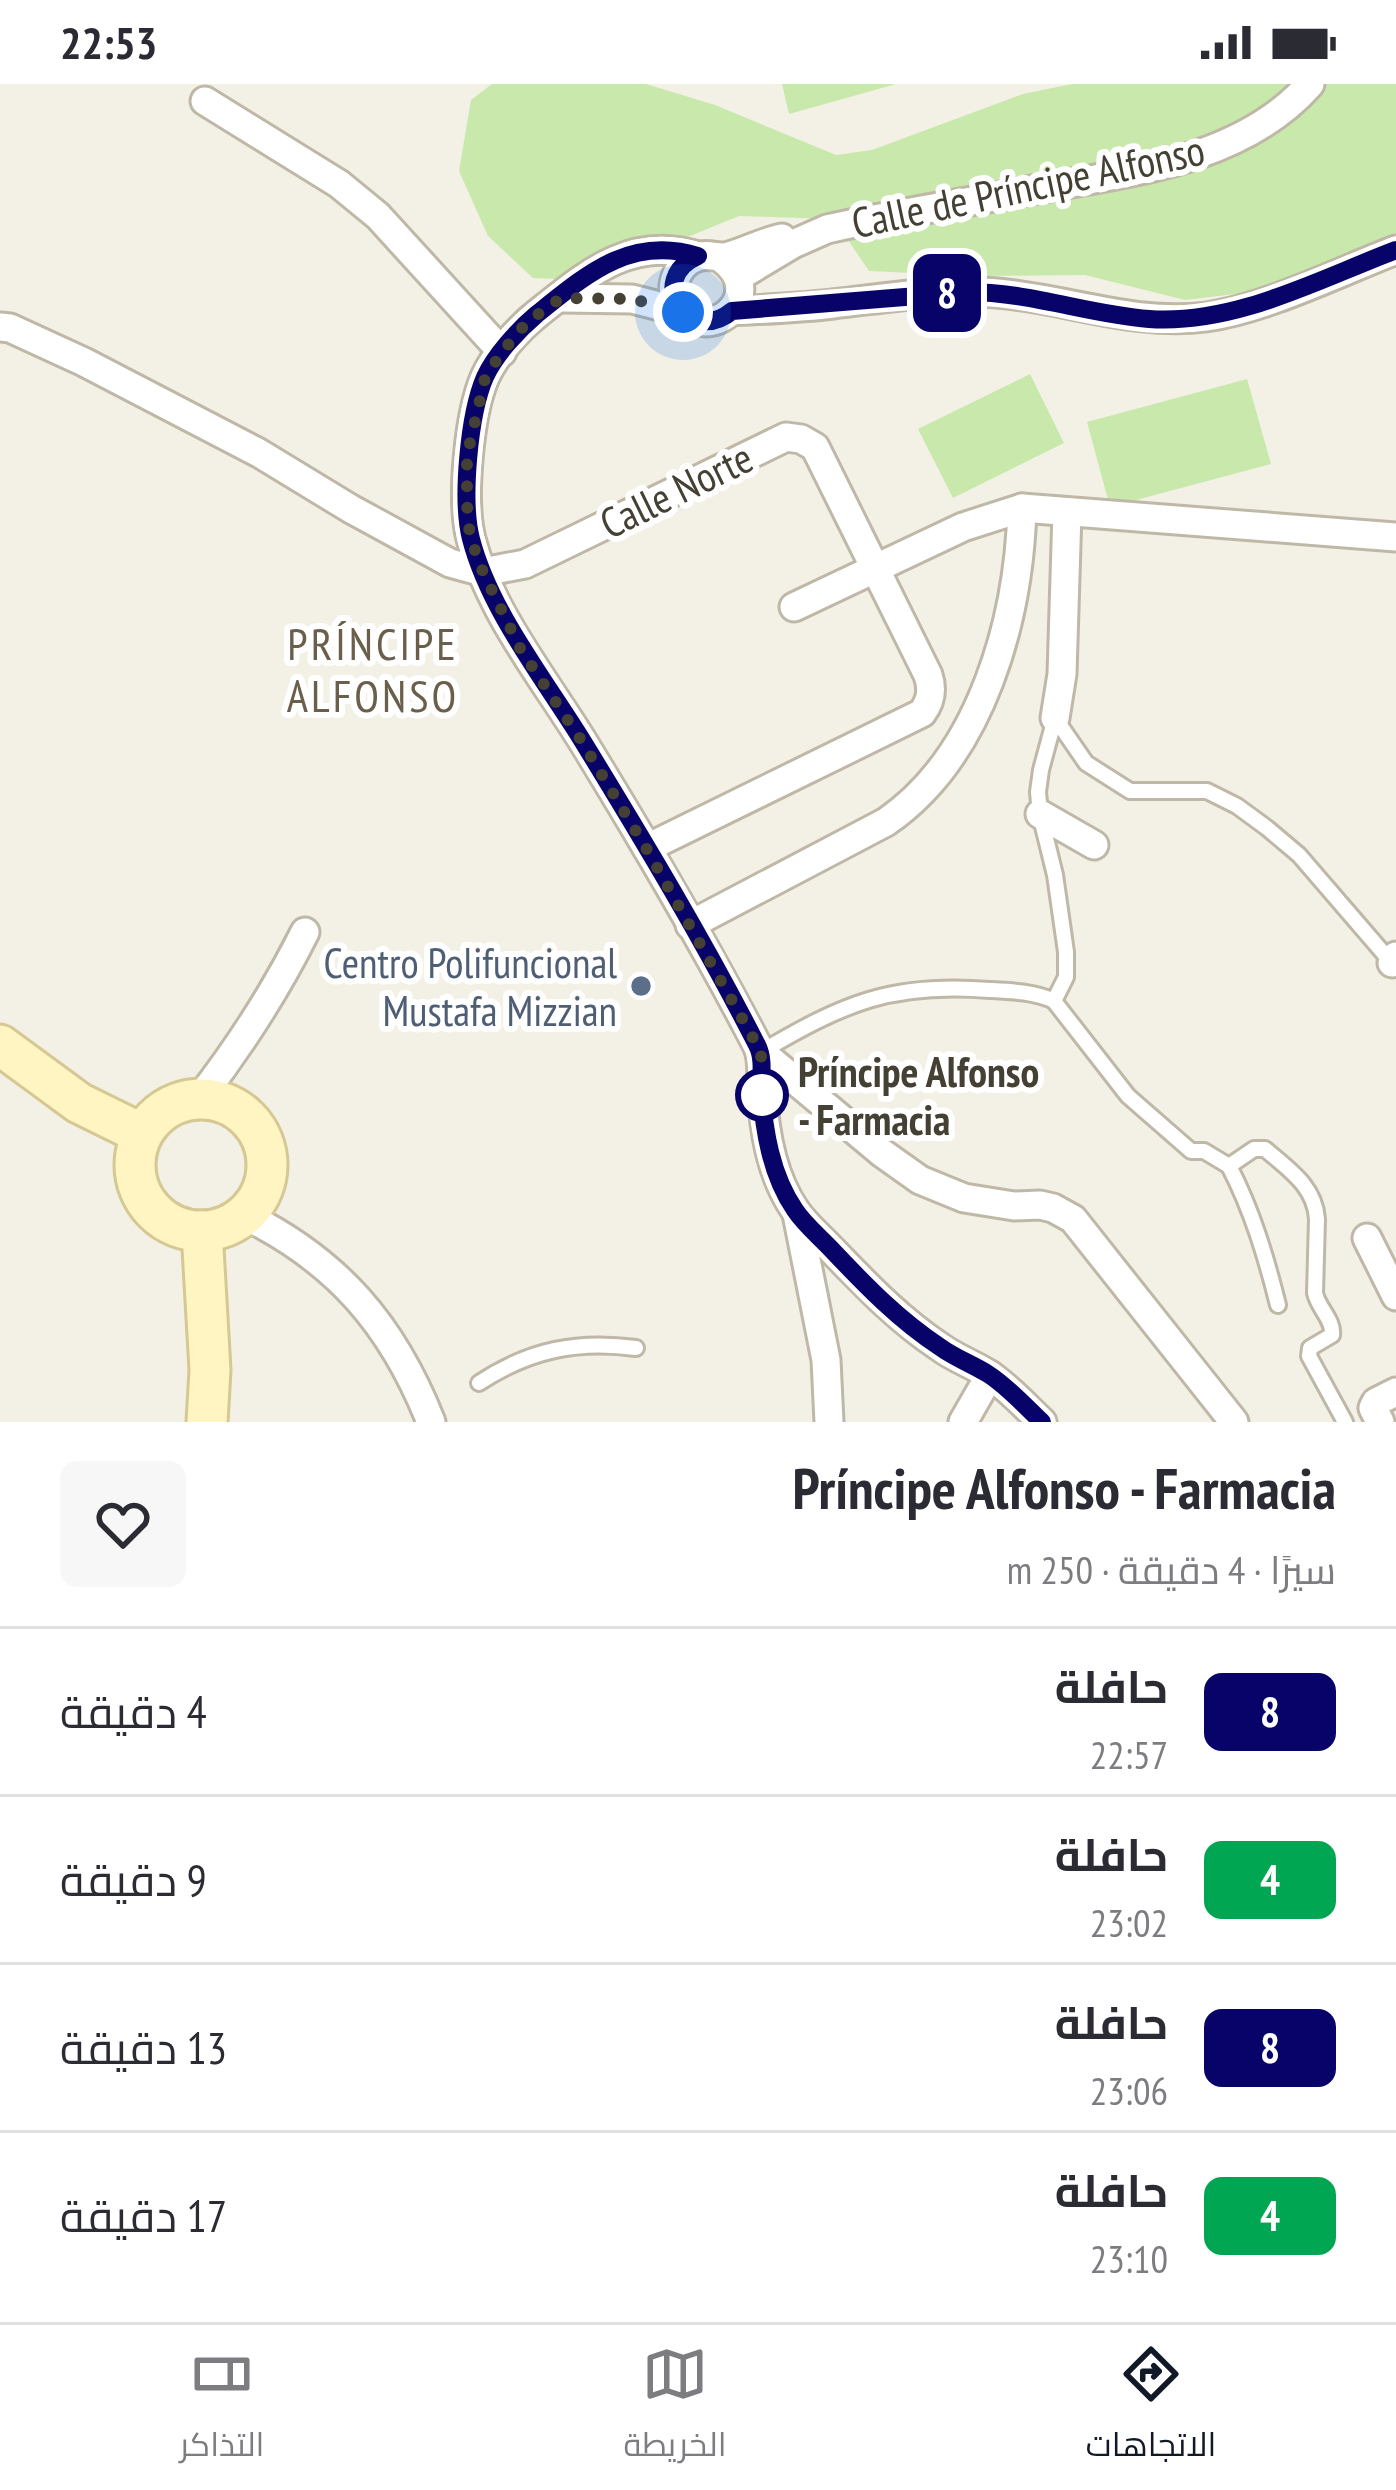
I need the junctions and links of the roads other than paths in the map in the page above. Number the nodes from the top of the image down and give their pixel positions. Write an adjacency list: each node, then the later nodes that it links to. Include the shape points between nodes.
1 (1310, 84): 4 (street, Calle de Príncipe Alfonso, via 1246,134 1210,150 771,241)
2 (205, 101): 9 (street, via 378,216)
3 (1396, 250): 6 (street, via 1229,313 1177,320 994,292)
4 (720, 264): 5 (street, via 676,249 639,251); 6 (street, via 740,295); 7 (street, via 689,260 676,275)
5 (561, 298): 7 (street, via 632,299); 9 (street)
6 (732, 311): 7 (street, via 702,322)
7 (683, 312)
8 (0, 327): 14 (street, via 259,453 450,563)
9 (502, 352): 14 (street, via 485,378 467,456 470,537)
10 (1022, 508): 11 (street); 13 (street); 20 (street, via 1017,582 999,654 934,781 886,822)
11 (1066, 512): 12 (street); 16 (street)
12 (1396, 537)
13 (874, 569): 14 (street, Calle Norte, via 815,447 785,437 525,564); 15 (street); 19 (street, Calle Norte, via 931,685 922,713)
14 (483, 572): 19 (street, via 521,650)
15 (794, 608)
16 (1055, 718): 17 (lane); 22 (lane, via 1086,763 1130,791 1207,791 1237,806 1299,855)
17 (1040, 814): 18 (street); 23 (lane, via 1066,952)
18 (1094, 845)
19 (646, 848): 20 (street)
20 (690, 925): 25 (street)
21 (304, 932): 26 (street, via 277,988)
22 (1395, 962)
23 (1054, 1001): 25 (lane, via 921,988 833,1012); 28 (lane, via 1158,1125 1191,1151)
24 (0, 1045): 27 (street, via 79,1103)
25 (761, 1052): 29 (street, via 777,1180); 44 (street, via 920,1180 964,1198 1053,1208 1072,1220)
26 (199, 1099): 27 (street, via 156,1116); 30 (street, via 243,1113 258,1130 267,1175)
27 (142, 1135): 31 (street, via 135,1156 144,1200 179,1228)
28 (1229, 1166): 34 (lane); 45 (lane, via 1265,1149 1310,1189 1315,1293 1333,1326 1309,1356)
29 (797, 1214): 36 (street, via 879,1300); 41 (street, via 826,1360)
30 (244, 1215): 31 (street); 40 (street, via 305,1249 356,1295 399,1353)
31 (202, 1231): 39 (street)
32 (1366, 1238): 33 (street)
33 (1396, 1296)
34 (1278, 1305)
35 (636, 1348): 37 (lane, via 554,1348)
36 (990, 1375): 42 (street); 43 (street)
37 (479, 1383)
38 (1396, 1392): 46 (street, via 1376,1402)
39 (207, 1422)
40 (431, 1422)
41 (829, 1422)
42 (963, 1422)
43 (1042, 1422)
44 (1234, 1422)
45 (1345, 1422)
46 (1380, 1422)

